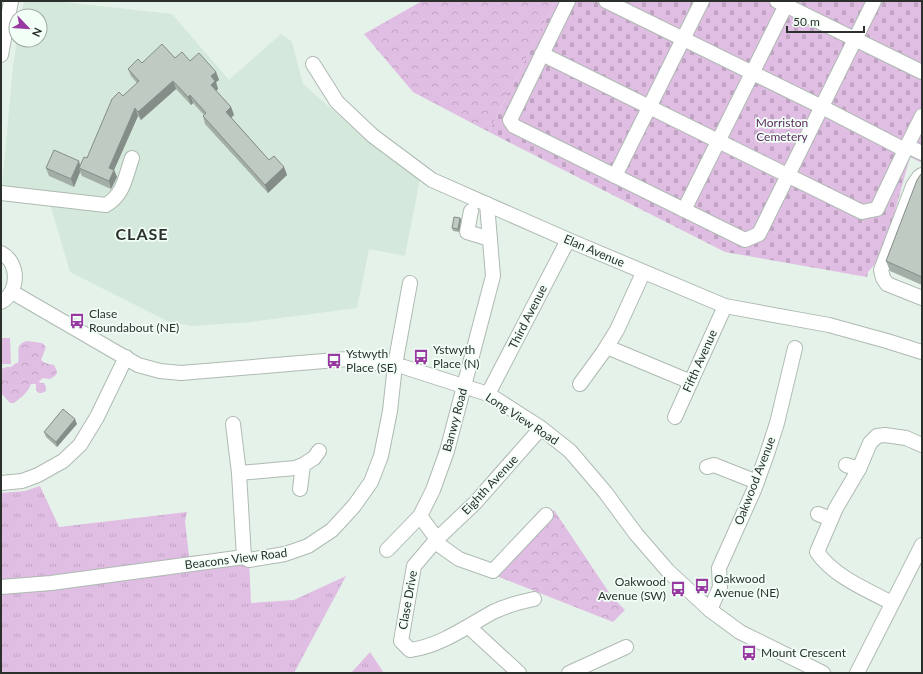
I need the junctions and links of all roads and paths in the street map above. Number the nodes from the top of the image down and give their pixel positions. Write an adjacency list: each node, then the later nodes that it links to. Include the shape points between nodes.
1 (11, 1): 10 (street)
2 (568, 1): 9 (street)
3 (606, 1): 7 (street)
4 (702, 1): 7 (street)
5 (874, 1): 8 (street)
6 (783, 2): 8 (street); 13 (street)
7 (683, 39): 13 (street); 14 (street)
8 (855, 40): 12 (street); 15 (street)
9 (542, 54): 14 (street); 23 (street, via 510,120 514,126)
10 (1, 55)
11 (313, 64): 25 (street, Elan Avenue, via 337,102 373,136 432,180)
12 (922, 72)
13 (752, 73): 15 (street); 17 (street)
14 (649, 107): 17 (street); 23 (street)
15 (822, 107): 18 (street); 21 (street)
16 (922, 116): 18 (street)
17 (718, 141): 21 (street); 26 (street)
18 (906, 148): 19 (street); 21 (street, via 877,209 862,212)
19 (922, 153)
20 (132, 158): 24 (street, via 121,190 115,199 106,205)
21 (788, 175): 26 (street, via 759,234 745,240)
22 (922, 175): 34 (street, via 913,186 882,270 887,284)
23 (615, 176): 26 (street)
24 (1, 193)
25 (487, 204): 28 (street, Banwy Road); 29 (street, Elan Avenue)
26 (684, 210)
27 (471, 211): 28 (street, via 468,232)
28 (490, 239): 44 (street, Banwy Road, via 493,276)
29 (568, 240): 31 (street, Elan Avenue); 45 (street, Third Avenue)
30 (1, 253): 33 (street, via 12,265 15,277)
31 (643, 272): 36 (street, Elan Avenue); 37 (street)
32 (410, 283): 41 (street, Beacons View Road)
33 (12, 292): 35 (street); 40 (street, Long View Road)
34 (922, 298)
35 (1, 302)
36 (724, 306): 39 (street, Elan Avenue, via 829,325); 42 (street, Fifth Avenue)
37 (607, 347): 42 (street); 43 (street)
38 (795, 348): 54 (street, Oakwood Avenue, via 777,423)
39 (922, 352)
40 (126, 358): 41 (street, Long View Road, via 138,365 181,373 348,359); 55 (street, via 80,445 63,461 38,476)
41 (395, 366): 44 (street, Long View Road); 62 (street, Beacons View Road, via 381,456 371,482 354,506 332,530 308,546 285,554 249,560)
42 (691, 382): 46 (street, Fifth Avenue)
43 (580, 384)
44 (464, 387): 45 (street, Long View Road); 58 (street, Banwy Road, via 447,451 433,490)
45 (488, 394): 48 (street, Long View Road)
46 (675, 417)
47 (233, 424): 53 (street)
48 (541, 428): 59 (street, Eighth Avenue, via 475,503); 66 (street, Long View Road, via 570,451 668,571)
49 (922, 445): 65 (street, via 906,438 885,435 877,436 870,443 853,467 850,486 828,514 817,552 831,568)
50 (319, 451): 51 (street)
51 (303, 465): 53 (street, via 294,468); 56 (street)
52 (707, 467): 54 (street, via 714,465)
53 (238, 472): 62 (street)
54 (757, 482): 66 (street, Oakwood Avenue, via 719,568 720,587)
55 (1, 483)
56 (300, 489)
57 (546, 515): 59 (street, via 493,571 459,559)
58 (420, 516): 59 (street); 61 (street, Banwy Road)
59 (436, 541): 67 (street, Clase Drive, via 414,566 401,641 410,650 421,649)
60 (922, 545): 65 (street)
61 (387, 550)
62 (244, 557): 63 (street, Beacons View Road, via 52,583)
63 (1, 587)
64 (534, 599): 67 (street, via 494,612)
65 (892, 603): 73 (street)
66 (710, 610): 69 (street, Long View Road, via 740,632)
67 (469, 627): 70 (street)
68 (626, 647): 71 (street)
69 (806, 669): 72 (street, Long View Road)
70 (519, 673)
71 (569, 673)
72 (823, 673)
73 (857, 673)

